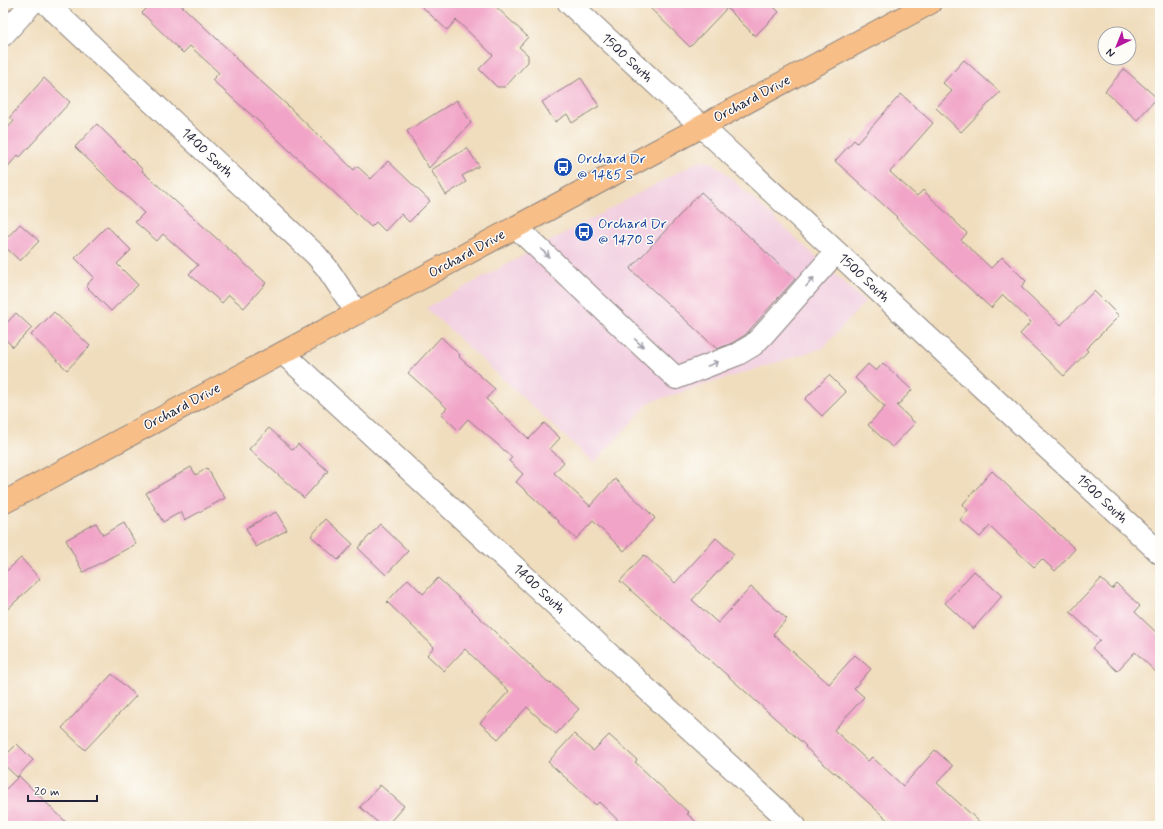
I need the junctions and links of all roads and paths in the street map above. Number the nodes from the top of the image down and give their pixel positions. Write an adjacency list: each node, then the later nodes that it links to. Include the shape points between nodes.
1 (32, 3): 5 (street)
2 (46, 3): 9 (street, 1400 South, via 316,255)
3 (569, 3): 6 (street, 1500 South)
4 (930, 3): 6 (main road, Orchard Drive)
5 (3, 35)
6 (702, 126): 7 (main road, Orchard Drive); 8 (street, 1500 South)
7 (516, 227): 8 (street, one-way to 8, via 676,378 738,354 753,344); 9 (main road, Orchard Drive)
8 (836, 252): 12 (street, 1500 South)
9 (357, 313): 10 (main road, Orchard Drive)
10 (283, 352): 11 (main road, Orchard Drive); 13 (street, 1400 South)
11 (3, 503)
12 (1160, 553)
13 (795, 826)

